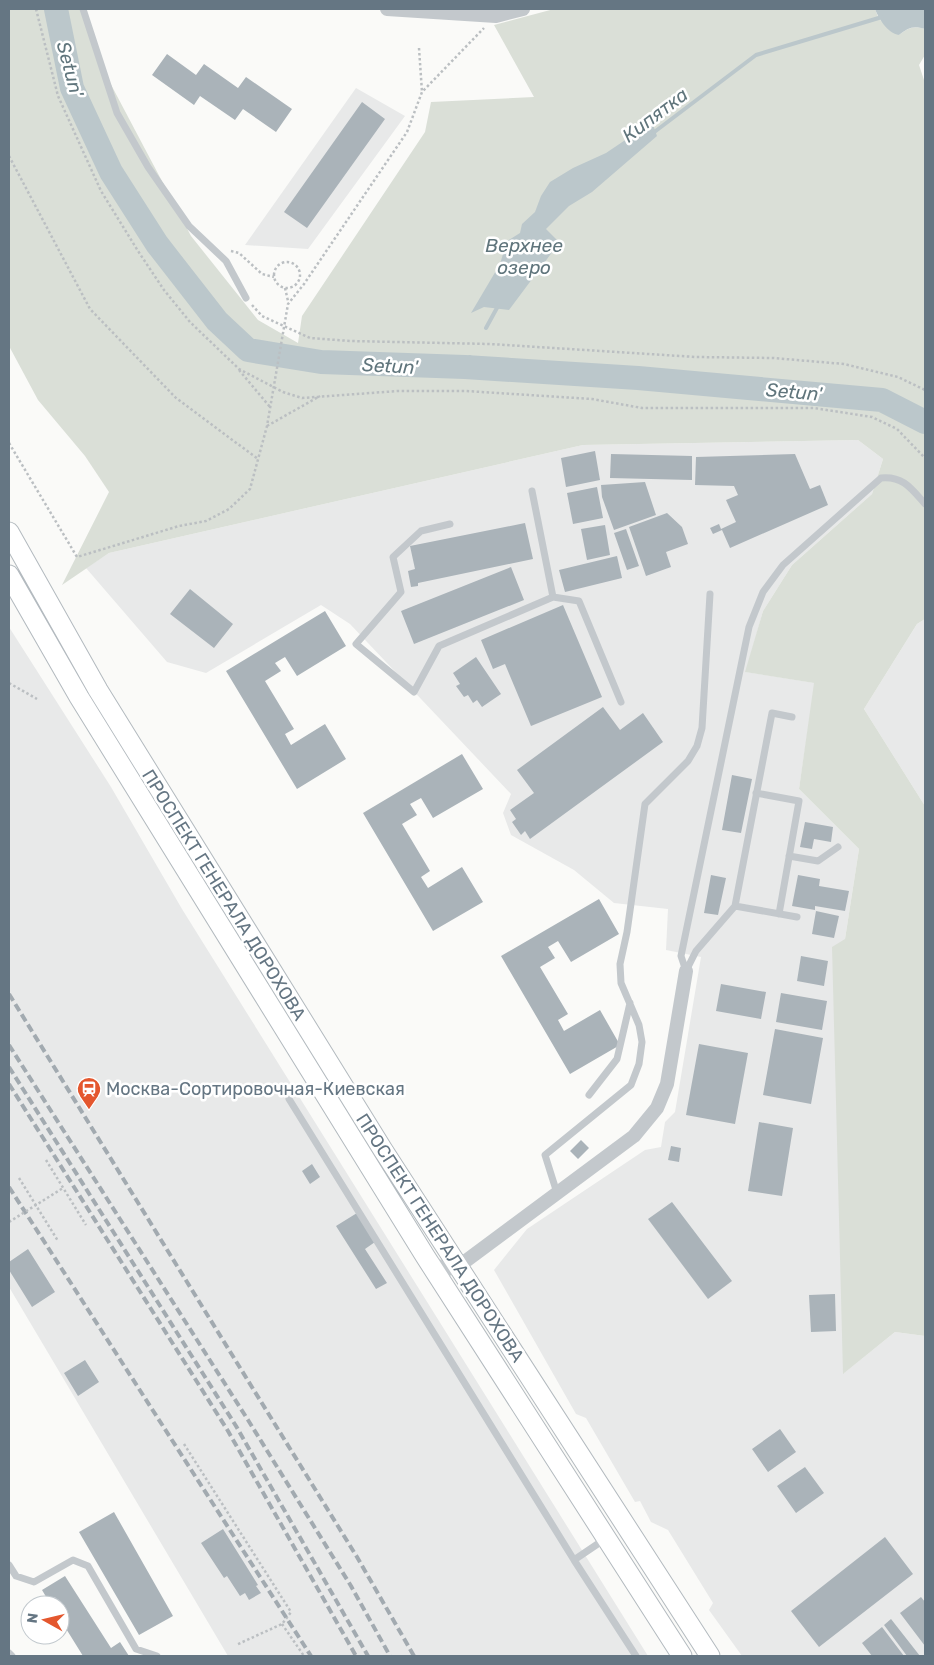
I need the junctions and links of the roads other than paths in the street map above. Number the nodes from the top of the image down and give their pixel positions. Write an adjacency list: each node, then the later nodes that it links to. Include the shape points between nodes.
1 (83, 9): 4 (lane, via 117,113 148,167 189,226 226,261)
2 (387, 9): 3 (street, via 496,16)
3 (523, 9)
4 (246, 298)
5 (532, 491): 11 (lane)
6 (925, 504): 20 (lane, via 906,482 893,477 881,478 783,565 763,592 749,626 681,956)
7 (450, 524): 11 (lane, via 421,530 393,557 401,592 356,644 414,692 439,646)
8 (9, 532): 26 (main road, ПРОСПЕКТ ГЕНЕРАЛА ДОРОХОВА, via 113,715 383,1150)
9 (9, 576): 25 (main road, ПРОСПЕКТ ГЕНЕРАЛА ДОРОХОВА, via 80,697)
10 (710, 594): 21 (lane, via 705,708 697,746 688,761 645,804 620,964 621,983)
11 (553, 597): 12 (lane, via 579,601)
12 (621, 702)
13 (792, 716): 14 (lane, via 772,713)
14 (756, 793): 16 (lane, via 799,801); 17 (lane)
15 (838, 847): 16 (lane, via 818,861)
16 (789, 856): 18 (lane)
17 (734, 906): 18 (lane); 20 (lane, via 696,951)
18 (779, 914): 19 (lane)
19 (796, 917)
20 (686, 971): 24 (street, via 667,1084 657,1108 634,1136)
21 (630, 1003): 22 (lane, via 617,1059); 24 (lane, via 640,1025 642,1042 634,1078 631,1085 545,1155)
22 (589, 1095)
23 (289, 1099): 28 (lane)
24 (557, 1193): 26 (street)
25 (425, 1256): 26 (street, via 444,1270); 27 (main road, ПРОСПЕКТ ГЕНЕРАЛА ДОРОХОВА)
26 (459, 1266): 35 (main road, ПРОСПЕКТ ГЕНЕРАЛА ДОРОХОВА)
27 (605, 1539): 28 (lane); 34 (main road, ПРОСПЕКТ ГЕНЕРАЛА ДОРОХОВА)
28 (574, 1560): 33 (lane)
29 (9, 1565): 32 (lane, via 16,1576 34,1582 73,1560 88,1566 136,1649)
30 (9, 1653): 31 (lane)
31 (12, 1656)
32 (157, 1656)
33 (636, 1656)
34 (682, 1656)
35 (710, 1656)

